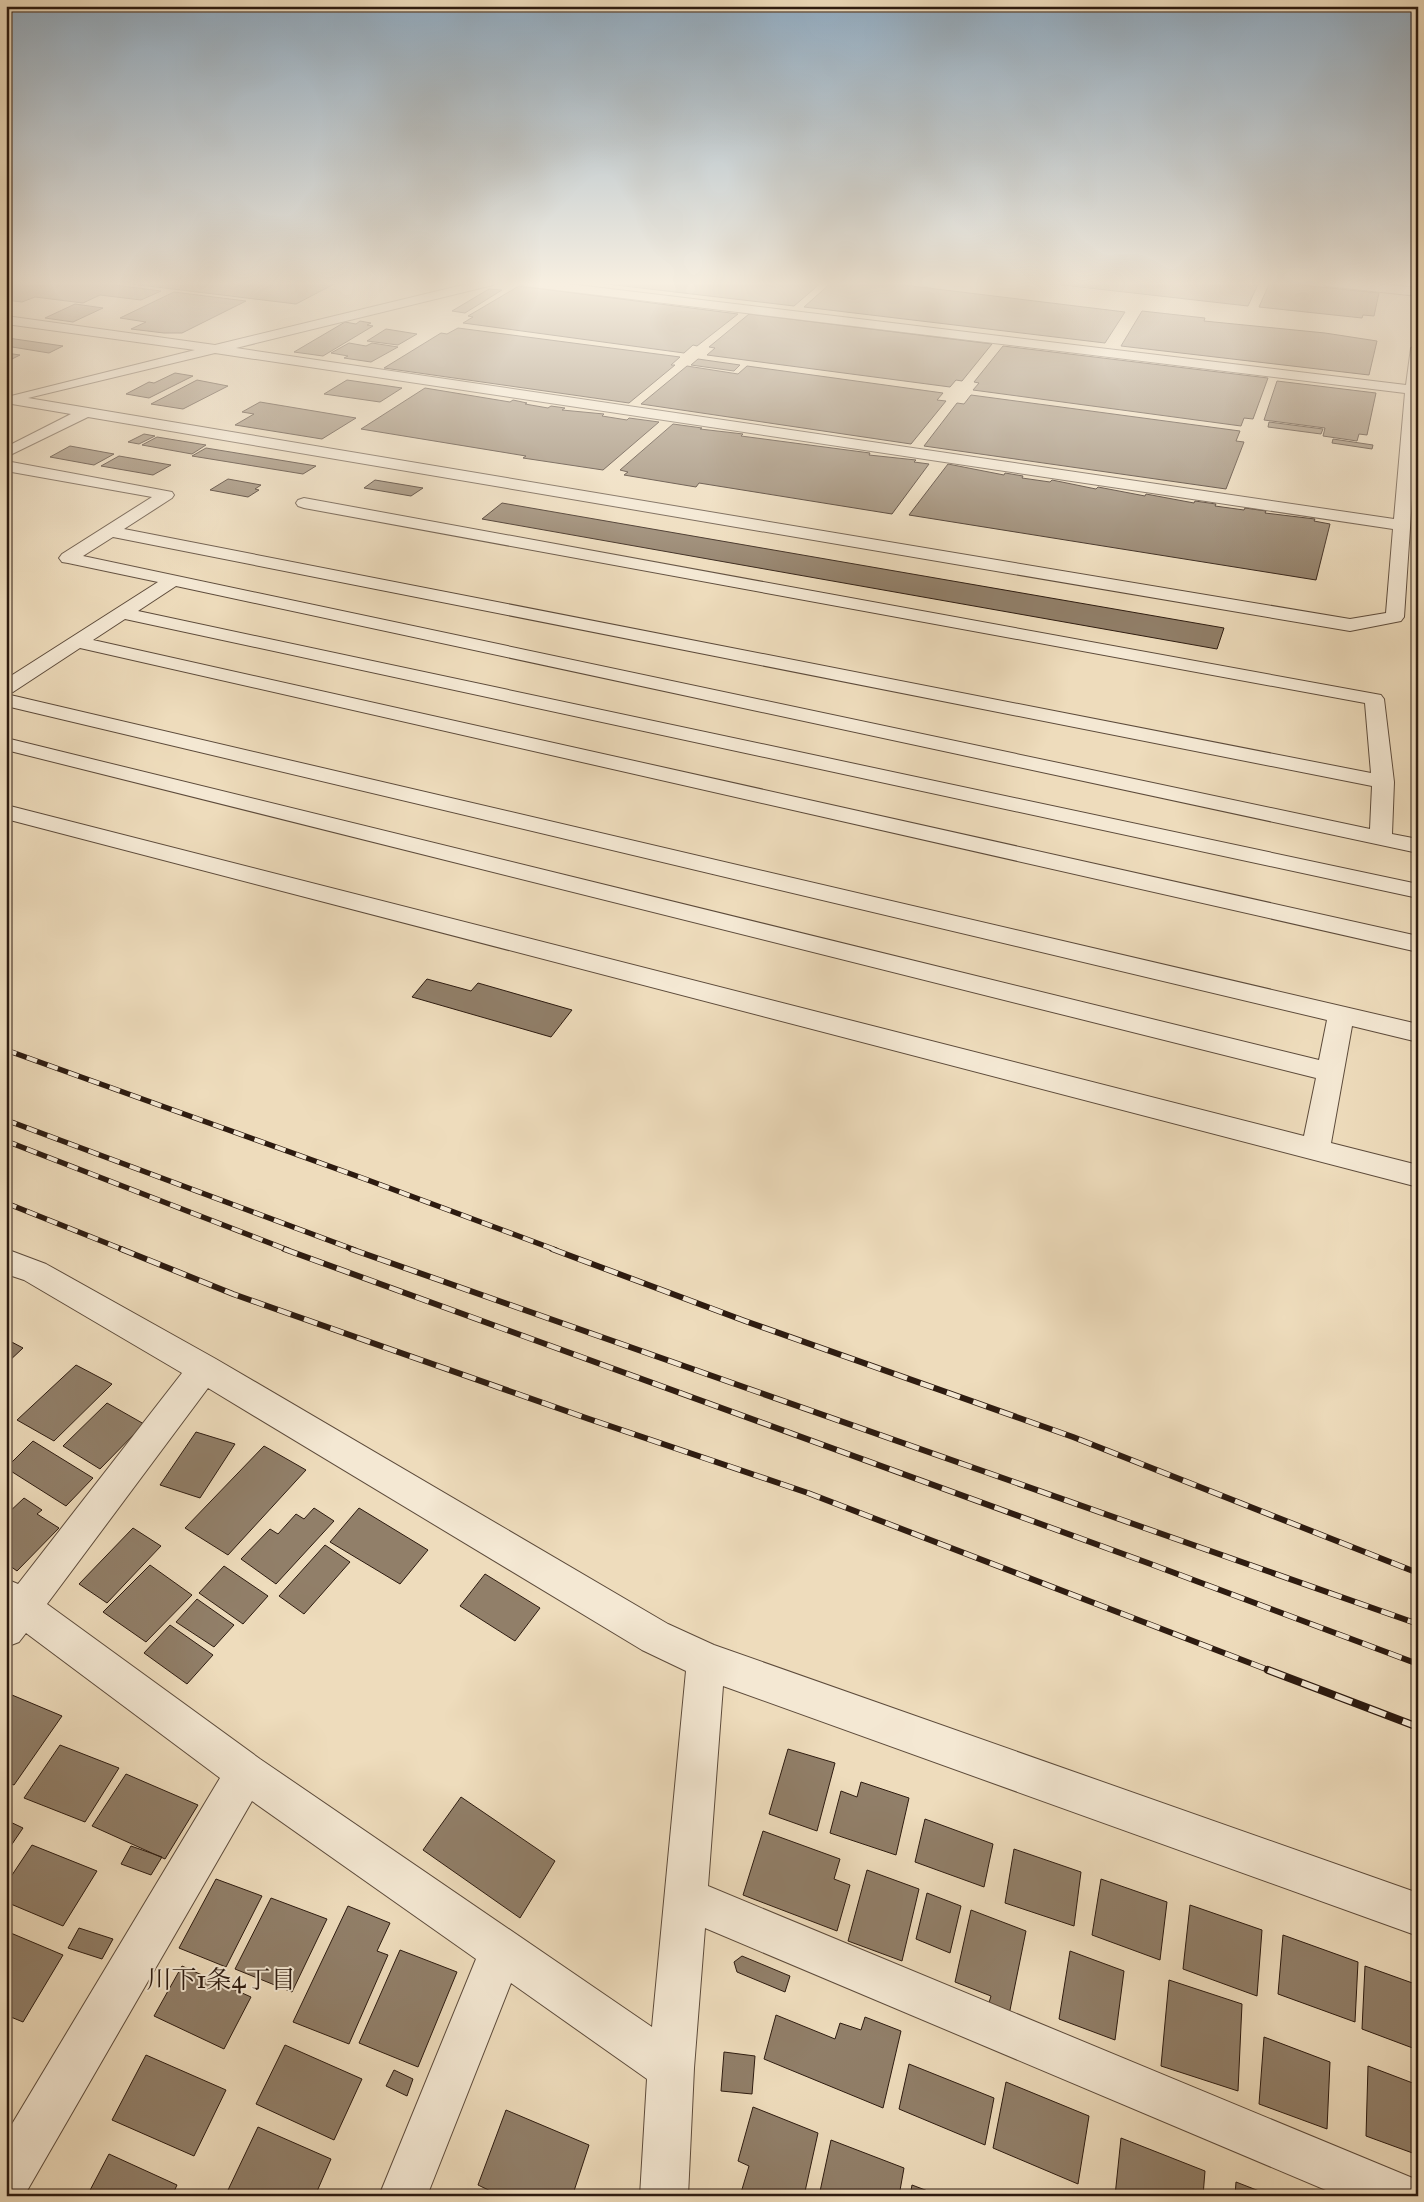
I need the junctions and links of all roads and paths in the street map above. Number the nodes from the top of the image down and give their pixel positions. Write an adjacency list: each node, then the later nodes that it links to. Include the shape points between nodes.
1 (66, 385): 6 (street)
2 (459, 385): 11 (street)
3 (1369, 385): 5 (street)
4 (1413, 385): 5 (street)
5 (1412, 390): 11 (street)
6 (6, 399): 7 (street)
7 (85, 413): 8 (street); 11 (street, via 1350,625 1396,617)
8 (6, 453)
9 (6, 466): 12 (street, via 166,495)
10 (304, 503): 19 (street, via 1374,699)
11 (1402, 525)
12 (109, 531): 13 (street, via 68,558); 19 (street)
13 (173, 580): 14 (street); 21 (street)
14 (122, 613): 15 (street); 23 (street)
15 (77, 642): 16 (street); 24 (street)
16 (6, 688)
17 (6, 700): 25 (street)
18 (6, 744): 27 (street)
19 (1383, 782): 21 (street)
20 (6, 812): 28 (street)
21 (1381, 838): 22 (street)
22 (1418, 846)
23 (1418, 891)
24 (1418, 944)
25 (1340, 1014): 26 (street); 27 (street)
26 (1418, 1033)
27 (1330, 1072): 28 (street)
28 (1316, 1150): 29 (street)
29 (1418, 1176)
30 (6, 1261): 31 (street, via 35,1272)
31 (204, 1369): 32 (street); 33 (street, via 655,1637)
32 (12, 1611): 34 (street)
33 (706, 1661): 35 (street); 36 (street)
34 (246, 1773): 37 (street); 39 (street)
35 (685, 1898): 38 (street); 42 (street)
36 (1418, 1915)
37 (502, 1950): 38 (street); 40 (street)
38 (671, 2068): 41 (street)
39 (6, 2180)
40 (403, 2196)
41 (664, 2196)
42 (1398, 2196)

